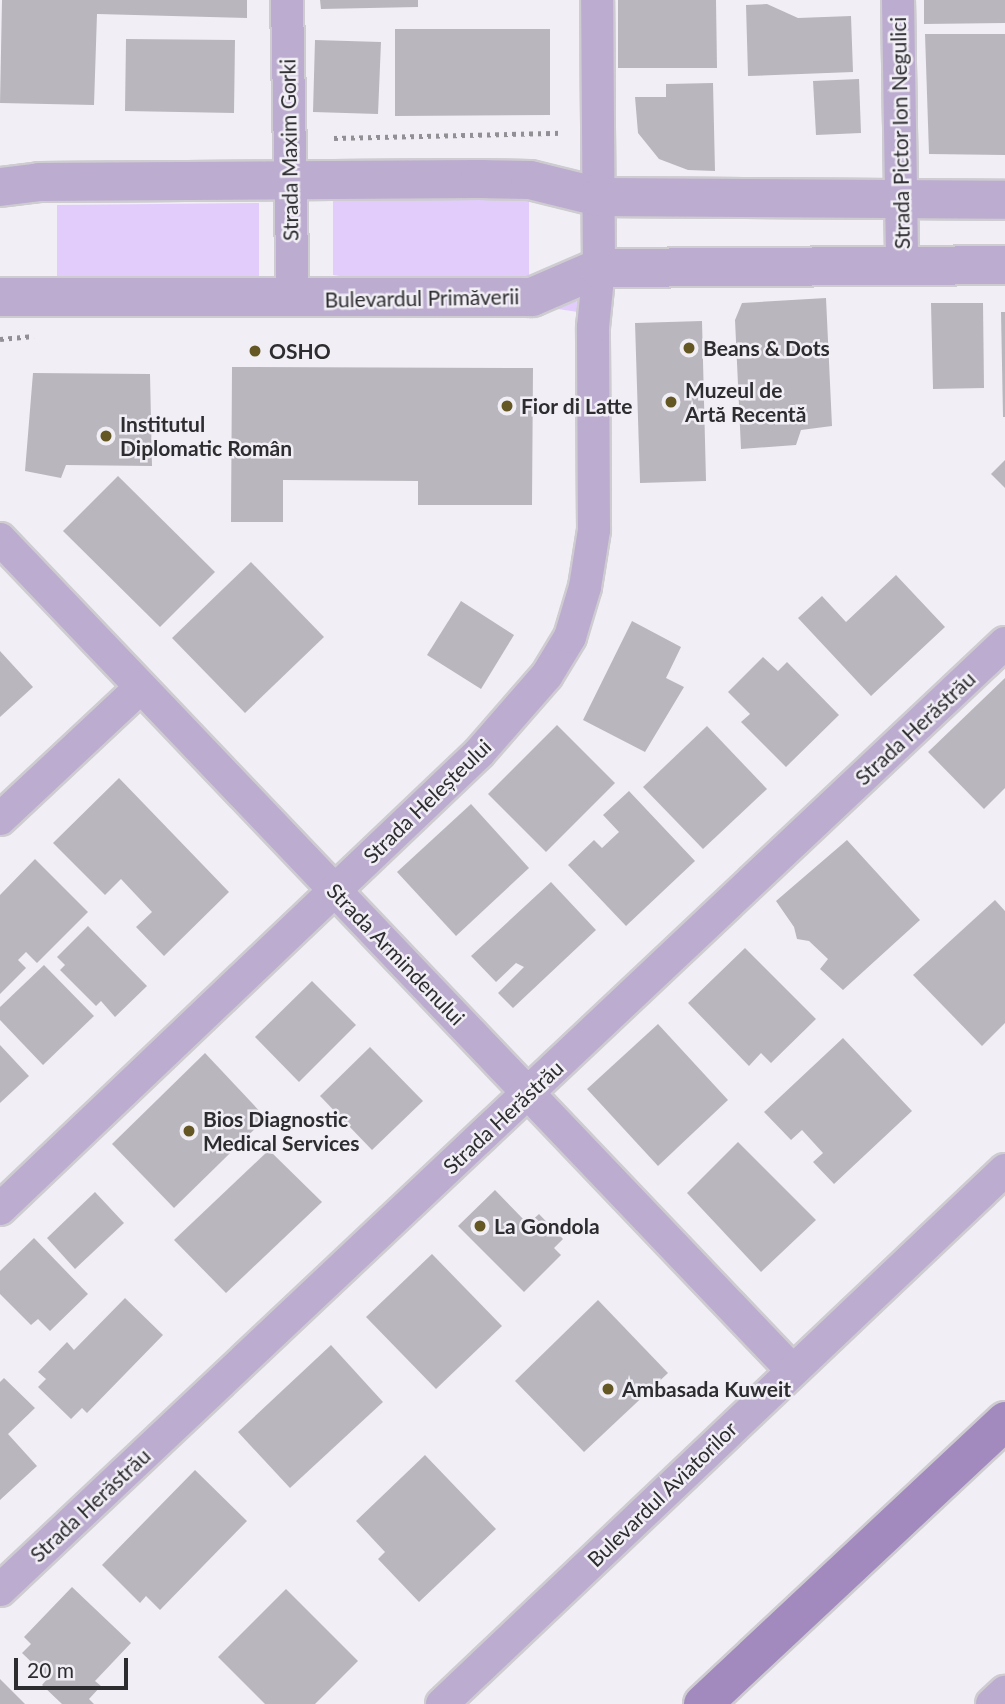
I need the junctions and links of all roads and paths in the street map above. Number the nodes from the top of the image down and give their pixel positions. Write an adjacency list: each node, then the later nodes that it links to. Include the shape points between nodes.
1 (287, 0): 4 (street, Strada Maxim Gorki)
2 (597, 0): 6 (street, Strada Heleșteului)
3 (898, 0): 7 (street, Strada Pictor Ion Negulici)
4 (289, 182): 5 (street, via 39,182); 6 (street, via 530,180); 13 (street, Strada Maxim Gorki)
5 (0, 187)
6 (599, 197): 7 (street); 11 (street, Strada Heleșteului)
7 (901, 200): 8 (street); 9 (street, Strada Pictor Ion Negulici)
8 (1005, 200)
9 (902, 265): 10 (street, Bulevardul Primăverii); 11 (street, Bulevardul Primăverii)
10 (1005, 265)
11 (599, 268): 13 (street, Bulevardul Primăverii, via 532,298); 18 (street, Strada Heleșteului, via 593,327 594,530 585,587 570,636 547,675 480,753)
12 (0, 297): 13 (street, Bulevardul Primăverii)
13 (293, 300)
14 (0, 539): 16 (street, Strada Armindenului)
15 (1005, 643): 19 (street, Strada Herăstrău)
16 (141, 687): 17 (street); 18 (street, Strada Armindenului)
17 (0, 819)
18 (335, 890): 19 (street, Strada Armindenului); 21 (street, Strada Heleșteului)
19 (528, 1093): 22 (street, Strada Armindenului); 24 (street, Strada Herăstrău)
20 (1005, 1170): 22 (street, Bulevardul Aviatorilor)
21 (0, 1209)
22 (792, 1370): 26 (street, Bulevardul Aviatorilor)
23 (1005, 1421): 27 (main road)
24 (0, 1590)
25 (1005, 1692): 28 (street)
26 (442, 1704)
27 (703, 1704)
28 (992, 1704)

